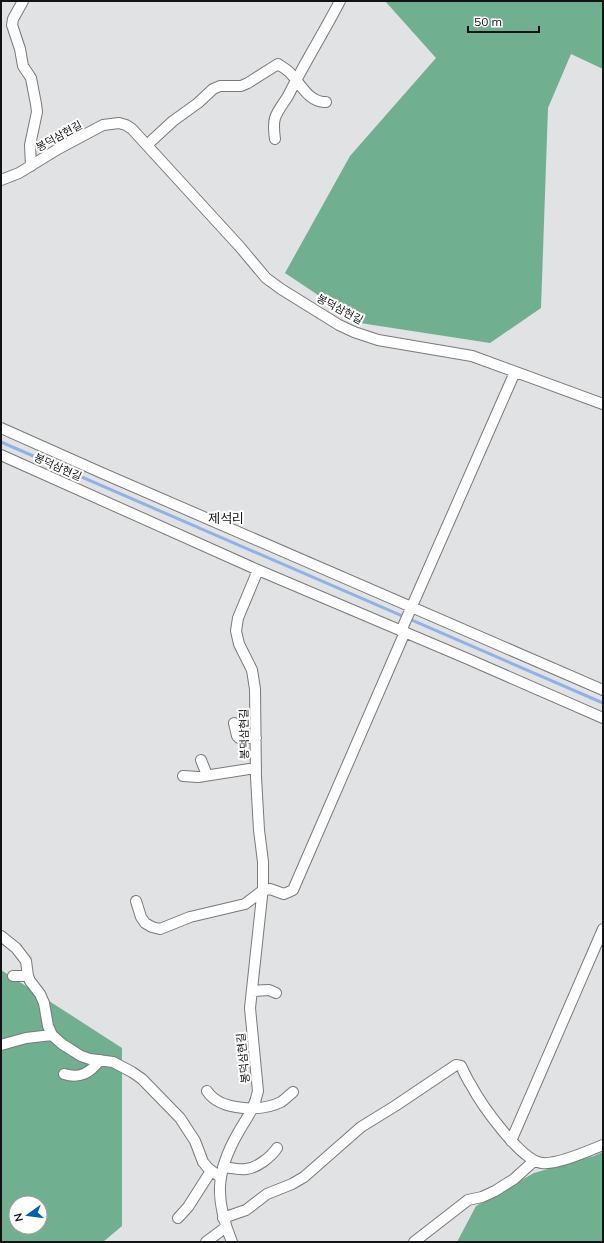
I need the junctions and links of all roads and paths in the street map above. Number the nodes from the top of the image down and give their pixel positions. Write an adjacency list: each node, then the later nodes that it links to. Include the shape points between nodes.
1 (23, 1): 7 (street, via 12,24 23,66 31,78 36,104 37,112 30,145)
2 (340, 1): 3 (street)
3 (295, 80): 4 (street, via 316,100); 5 (street, via 276,116); 6 (street, via 278,64 241,86 220,86 213,89)
4 (326, 102)
5 (275, 139)
6 (147, 145): 7 (street, 봉덕삼현길, via 126,125 112,123 103,125); 9 (street, 봉덕삼현길, via 266,278 280,289 339,325 378,340 472,356)
7 (31, 166): 8 (street, 봉덕삼현길)
8 (1, 180)
9 (515, 372): 10 (street, 봉덕삼현길); 14 (street)
10 (603, 404)
11 (1, 428): 14 (street)
12 (1, 455): 13 (street, 봉덕삼현길)
13 (258, 570): 15 (street); 19 (street, 봉덕삼현길, via 238,618 236,631 239,644 252,670)
14 (411, 608): 15 (street); 16 (street)
15 (404, 629): 17 (street); 24 (street, via 293,890 284,894 270,889)
16 (603, 690)
17 (603, 718)
18 (234, 723): 19 (street, via 239,738)
19 (256, 738): 21 (street, 봉덕삼현길)
20 (201, 760): 22 (street)
21 (256, 768): 22 (street); 24 (street, 봉덕삼현길, via 263,862)
22 (207, 775): 23 (street)
23 (183, 776)
24 (262, 891): 25 (street, via 245,904 190,917 160,929 145,923 138,912); 30 (street, 봉덕삼현길)
25 (136, 901)
26 (603, 929): 39 (street)
27 (1, 936): 29 (street, via 22,955)
28 (13, 976): 29 (street)
29 (28, 976): 32 (street, via 44,1003)
30 (252, 991): 31 (street, via 269,990); 38 (street, 봉덕삼현길, via 250,1008 258,1091)
31 (276, 993)
32 (52, 1034): 33 (street); 34 (street, via 70,1050 85,1058)
33 (1, 1045)
34 (100, 1060): 35 (street, via 91,1071 77,1076); 43 (street, via 113,1062 132,1072 154,1090 180,1118 195,1141 203,1162)
35 (64, 1074)
36 (207, 1091): 38 (street, via 214,1100 224,1105)
37 (293, 1092): 38 (street, via 281,1102)
38 (253, 1108): 44 (street, 봉덕삼현길, via 238,1133)
39 (511, 1141): 42 (street); 46 (street, via 484,1106 461,1066 456,1064 361,1127 304,1177 267,1194)
40 (603, 1145): 42 (street, via 577,1156 547,1164)
41 (277, 1148): 44 (street, via 267,1158 250,1168)
42 (534, 1161): 49 (street, via 514,1179 495,1191 468,1200)
43 (211, 1171): 44 (street); 45 (street)
44 (222, 1172): 46 (street, 봉덕삼현길, via 220,1193)
45 (178, 1218)
46 (224, 1223): 47 (street); 48 (street, 봉덕삼현길)
47 (206, 1242)
48 (232, 1242)
49 (414, 1242)

